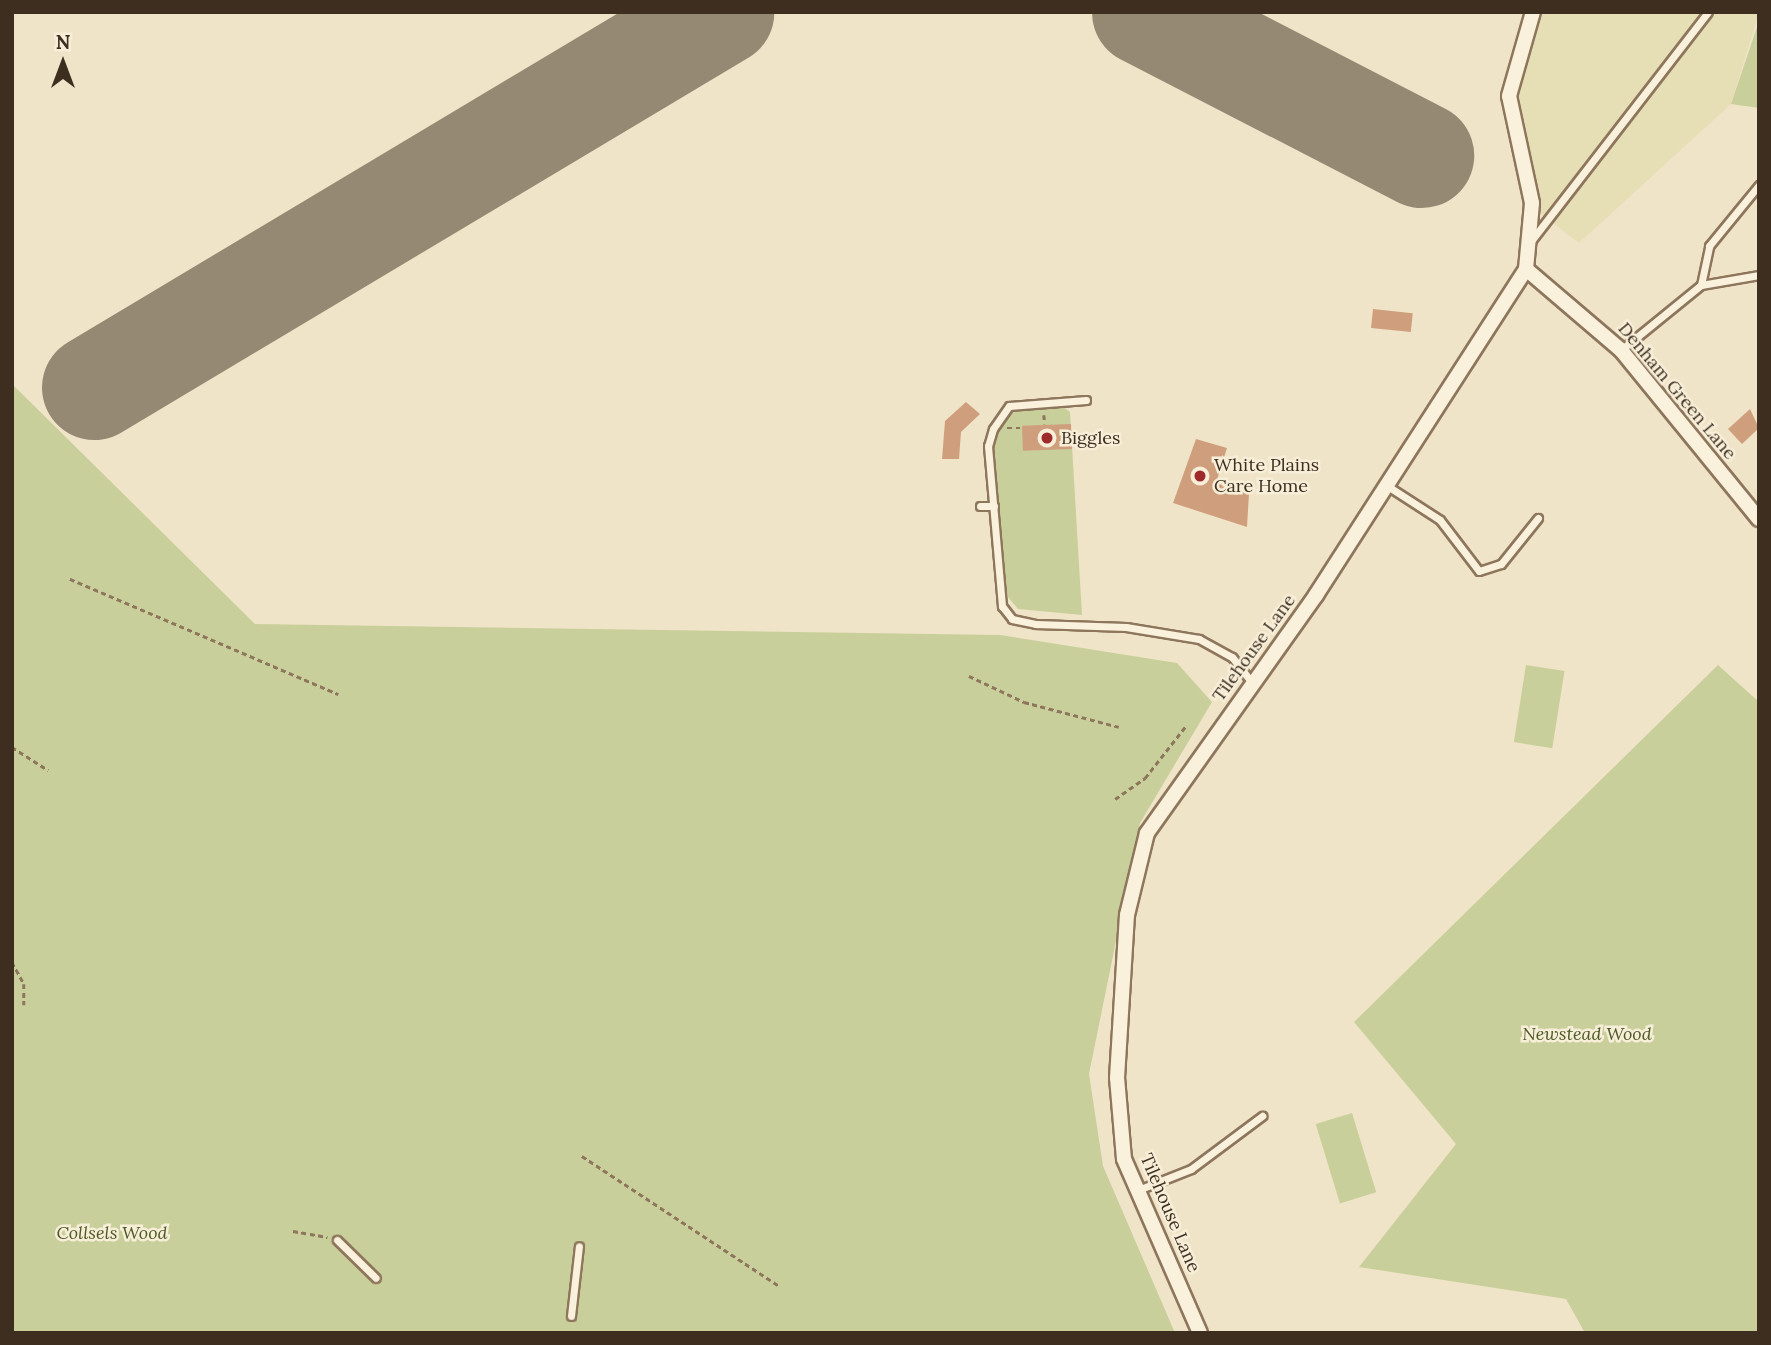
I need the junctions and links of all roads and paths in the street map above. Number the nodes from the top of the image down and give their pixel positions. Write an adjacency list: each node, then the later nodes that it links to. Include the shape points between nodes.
1 (1533, 12): 4 (street, Tilehouse Lane, via 1510,76 1510,96 1528,174)
2 (1708, 12): 4 (lane)
3 (1759, 185): 7 (lane, via 1709,246)
4 (1530, 242): 5 (street, Tilehouse Lane)
5 (1526, 269): 8 (street, Denham Green Lane); 10 (street, Tilehouse Lane)
6 (1759, 275): 7 (lane)
7 (1701, 285): 8 (lane)
8 (1621, 350): 14 (street, Denham Green Lane)
9 (1086, 400): 12 (lane, via 1009,406 988,446)
10 (1386, 485): 13 (lane, via 1440,520 1479,571 1501,564); 17 (street, Tilehouse Lane)
11 (979, 506): 12 (lane)
12 (994, 506): 17 (lane, via 1002,606 1012,618 1199,639 1232,657)
13 (1538, 518)
14 (1759, 519)
15 (70, 579): 18 (path)
16 (970, 676): 19 (path, via 1024,702)
17 (1252, 683): 28 (street, Tilehouse Lane, via 1147,833 1127,915 1117,1078 1124,1159)
18 (338, 694)
19 (1119, 727)
20 (1185, 727): 23 (path, via 1145,778)
21 (12, 747): 22 (path)
22 (48, 770)
23 (1115, 799)
24 (12, 962): 25 (path, via 24,984)
25 (24, 1005)
26 (1262, 1116): 28 (lane, via 1191,1169)
27 (582, 1156): 33 (path)
28 (1138, 1190): 35 (street, Tilehouse Lane)
29 (293, 1231): 30 (path)
30 (337, 1240): 32 (lane)
31 (579, 1247): 34 (lane)
32 (376, 1278)
33 (779, 1286)
34 (571, 1316)
35 (1200, 1333)

